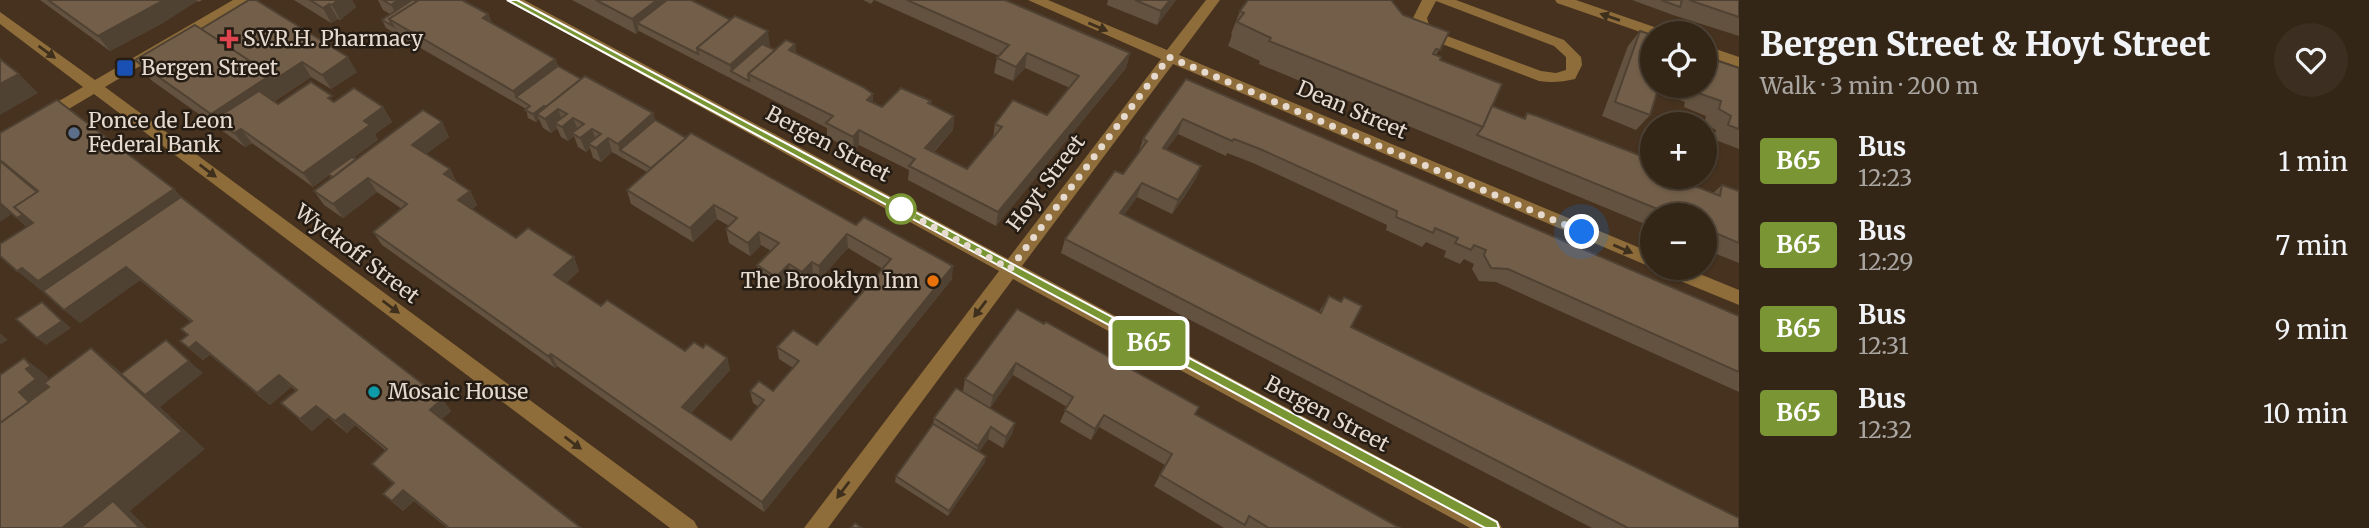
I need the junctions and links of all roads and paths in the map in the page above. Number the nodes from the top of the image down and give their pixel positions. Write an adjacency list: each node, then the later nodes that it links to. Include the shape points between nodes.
1 (243, 0): 13 (street)
2 (513, 0): 16 (street, Bergen Street)
3 (1035, 0): 11 (street, Dean Street, one-way to 11)
4 (1213, 0): 11 (street, Hoyt Street)
5 (1429, 0): 6 (street, via 1420,18 1434,36 1539,76 1570,75 1575,67 1575,57 1559,43)
6 (1442, 0)
7 (1562, 0): 9 (street, one-way to 7)
8 (0, 17): 13 (street, Wyckoff Street, one-way to 13)
9 (1640, 27)
10 (1717, 54): 12 (street)
11 (1169, 57): 15 (street, Dean Street, one-way to 15); 16 (street, Hoyt Street)
12 (1739, 62)
13 (95, 87): 14 (street); 19 (street, Wyckoff Street, one-way to 19)
14 (35, 122)
15 (1640, 256)
16 (1010, 269): 20 (street, Hoyt Street, one-way to 20); 21 (street, Bergen Street)
17 (1696, 280): 18 (street)
18 (1739, 298)
19 (687, 528)
20 (815, 528)
21 (1491, 528)

